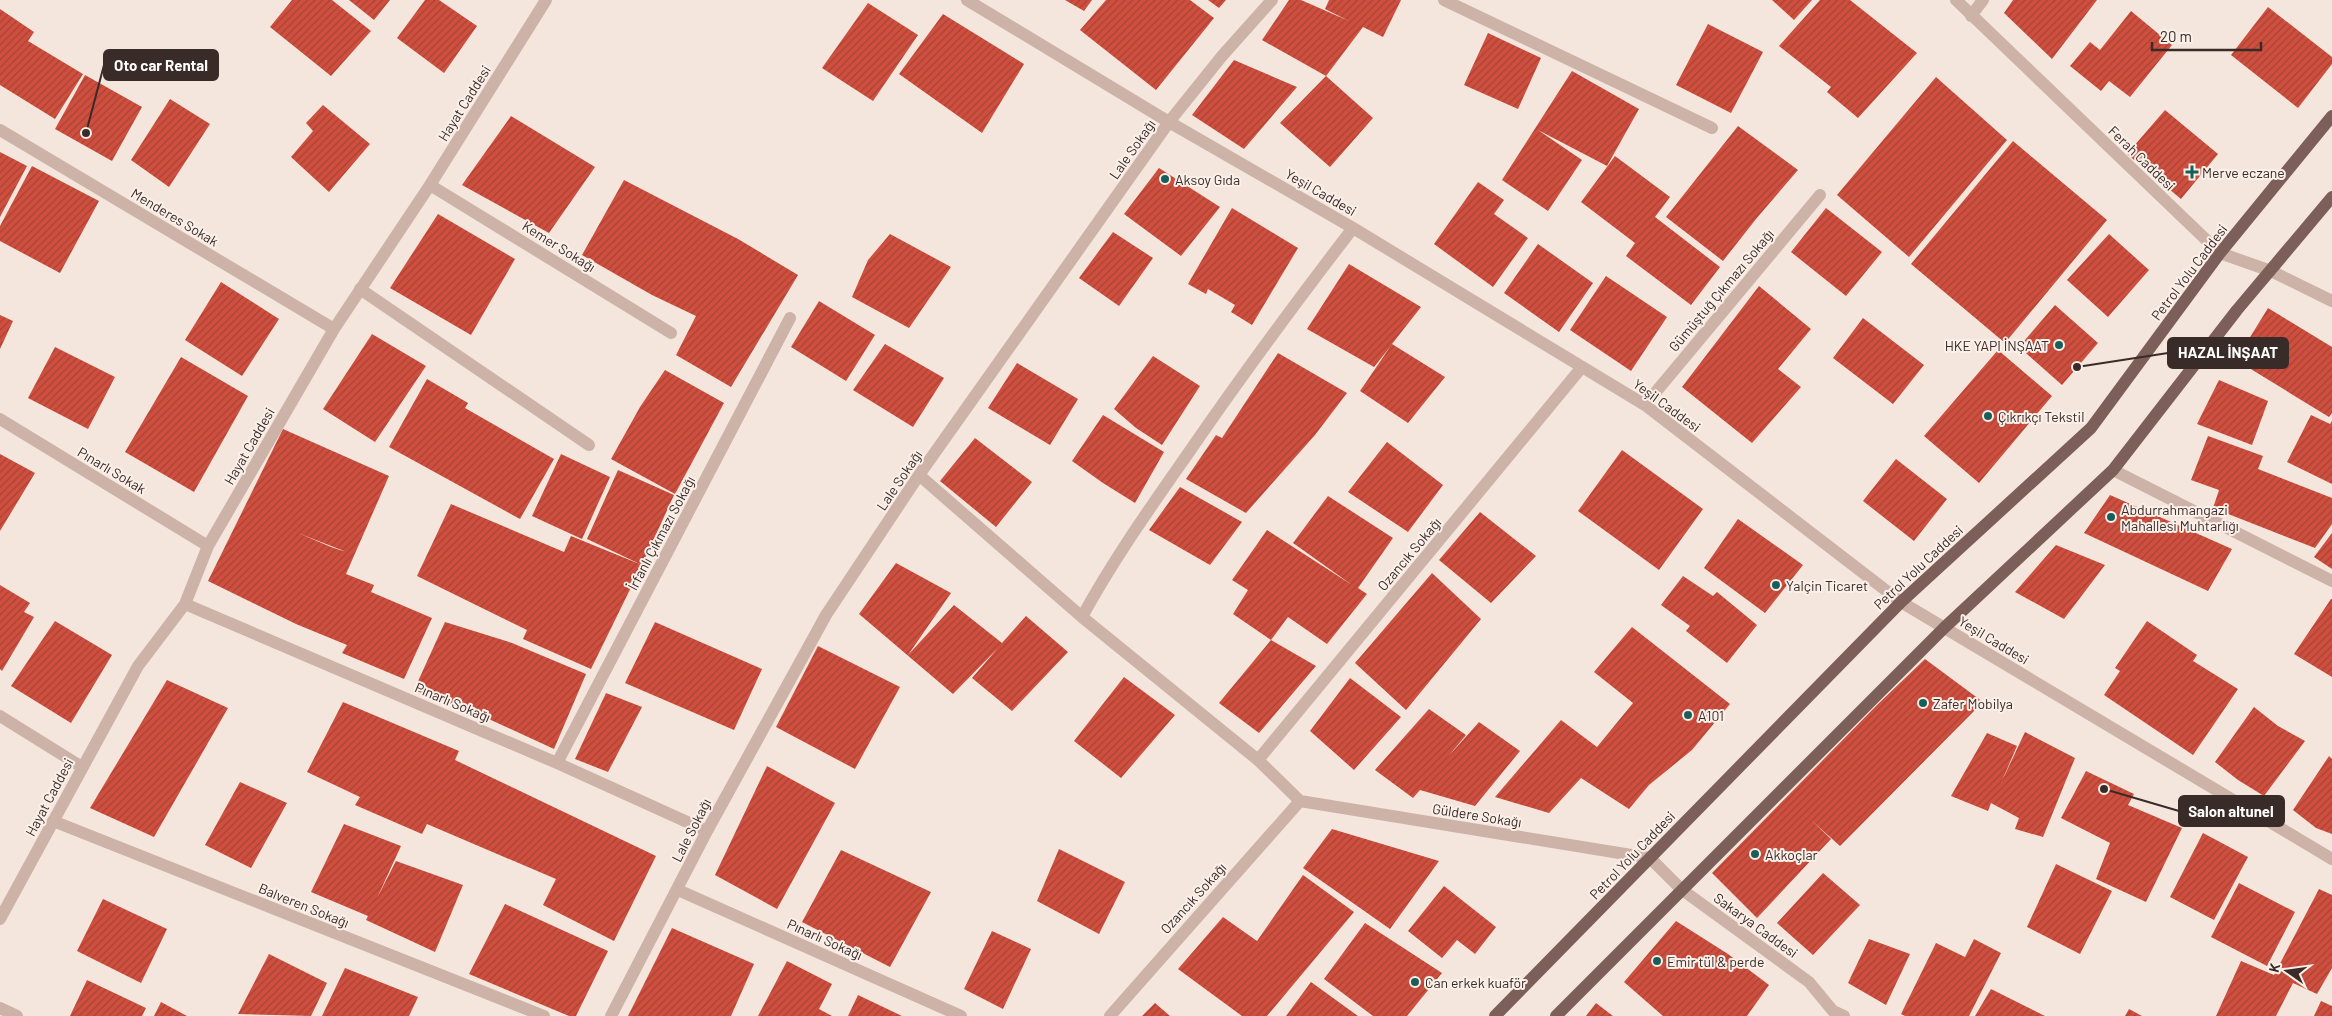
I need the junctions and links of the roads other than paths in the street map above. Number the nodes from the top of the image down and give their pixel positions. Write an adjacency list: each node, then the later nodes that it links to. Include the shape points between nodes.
1 (546, 0): 12 (street, Hayat Caddesi)
2 (967, 0): 9 (street, Yeşil Caddesi)
3 (1272, 0): 9 (street, Lale Sokağı)
4 (1444, 0): 10 (street)
5 (1956, 0): 7 (street, Ferah Caddesi)
6 (1982, 0): 7 (street)
7 (1971, 16): 16 (street, Ferah Caddesi)
8 (2332, 116): 16 (main road, Petrol Yolu Caddesi)
9 (1169, 122): 15 (street, Yeşil Caddesi); 28 (street, Lale Sokağı)
10 (1712, 128)
11 (0, 130): 21 (street, Menderes Sokak)
12 (430, 185): 18 (street, Hayat Caddesi); 22 (street, Kemer Sokağı)
13 (1820, 195): 24 (street, Gümüştuğ Çıkmazı Sokağı)
14 (2332, 197): 17 (main road)
15 (1353, 228): 23 (street, Yeşil Caddesi); 33 (street, via 1197,439 1108,569)
16 (2220, 253): 17 (street, Ferah Caddesi); 31 (main road, Petrol Yolu Caddesi, via 2091,428)
17 (2271, 271): 19 (street, Ferah Caddesi); 27 (main road, via 2237,310)
18 (360, 289): 21 (street, Hayat Caddesi); 26 (street)
19 (2332, 301)
20 (790, 318): 37 (street, İrfanlı Çıkmazı Sokağı)
21 (334, 329): 29 (street, Hayat Caddesi)
22 (671, 333)
23 (1582, 367): 24 (street, Yeşil Caddesi); 36 (street, Ozancık Sokağı)
24 (1645, 405): 31 (street, Yeşil Caddesi)
25 (0, 419): 29 (street, Pınarlı Sokak)
26 (588, 445)
27 (2114, 470): 30 (street); 34 (main road)
28 (920, 475): 33 (street); 41 (street, Lale Sokağı, via 826,614)
29 (208, 546): 32 (street, Hayat Caddesi)
30 (2332, 581)
31 (1901, 602): 34 (street, Yeşil Caddesi); 42 (main road, Petrol Yolu Caddesi)
32 (186, 604): 37 (street, Pınarlı Sokağı); 38 (street, Hayat Caddesi, via 138,666)
33 (1082, 617): 36 (street)
34 (1944, 628): 43 (street, Yeşil Caddesi); 44 (main road)
35 (0, 716): 38 (street)
36 (1258, 760): 39 (street)
37 (557, 763): 41 (street, Pınarlı Sokağı)
38 (82, 767): 40 (street, Hayat Caddesi)
39 (1300, 801): 42 (street, Güldere Sokağı); 53 (street, Ozancık Sokağı)
40 (53, 821): 46 (street, Hayat Caddesi); 50 (street, Balveren Sokağı)
41 (707, 831): 45 (street, Lale Sokağı)
42 (1650, 858): 44 (street, Sakarya Caddesi); 54 (main road, Petrol Yolu Caddesi)
43 (2332, 859)
44 (1681, 889): 48 (street, Sakarya Caddesi, via 1809,982); 55 (main road)
45 (678, 890): 51 (street, Lale Sokağı); 52 (street, Pınarlı Sokağı)
46 (0, 920)
47 (0, 1008): 49 (street)
48 (1836, 1014)
49 (17, 1016)
50 (544, 1016)
51 (611, 1016)
52 (961, 1016)
53 (1110, 1016)
54 (1495, 1016)
55 (1556, 1016)

